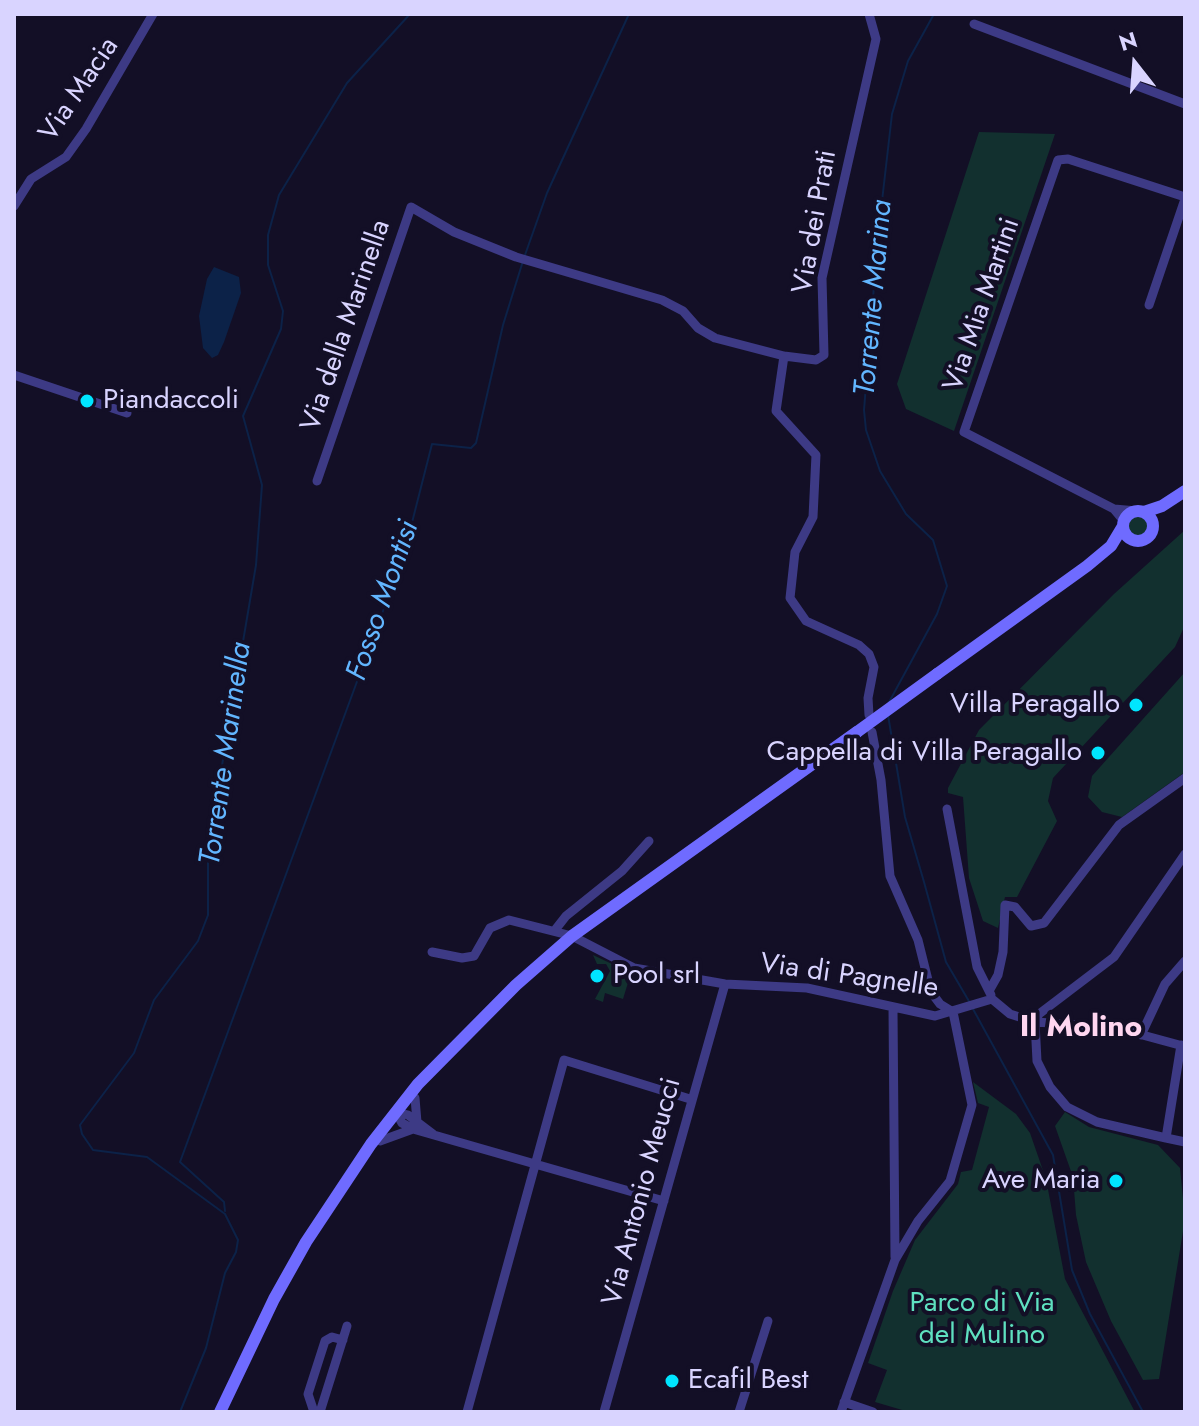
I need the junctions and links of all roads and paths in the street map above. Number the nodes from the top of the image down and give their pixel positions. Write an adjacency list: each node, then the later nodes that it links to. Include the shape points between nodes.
1 (153, 14): 6 (street, Via Macia, via 66,157 31,179)
2 (869, 14): 8 (street, Via dei Prati, via 876,39 822,278 824,355 816,360)
3 (974, 24): 4 (street)
4 (1185, 104)
5 (1185, 198): 7 (street); 14 (street, Via Mia Martini, via 1058,160 964,432)
6 (14, 206)
7 (1149, 305)
8 (784, 356): 11 (street, Via della Marinella, via 715,338 662,300 516,257 454,232 411,207); 20 (street, via 776,411 816,455 813,517 795,552 790,598 806,621 869,654 874,667)
9 (14, 375): 10 (street)
10 (127, 413)
11 (317, 481)
12 (1185, 491): 13 (main road)
13 (1162, 506): 15 (main road); 17 (main road)
14 (1114, 509): 15 (street, Via Mia Martini); 16 (street, Via Mia Martini)
15 (1141, 512): 16 (main road); 17 (main road)
16 (1124, 524): 18 (main road); 19 (main road)
17 (1154, 526): 18 (main road, via 1149,537)
18 (1133, 540): 19 (main road)
19 (1111, 546): 27 (main road, bridge)
20 (869, 715)
21 (872, 732): 33 (street, via 890,876 918,940 931,992)
22 (1185, 778): 31 (street, via 1119,825 1044,923 1031,926 1015,907 1005,905 1003,952)
23 (947, 809): 31 (street, via 977,967)
24 (649, 841): 26 (street)
25 (1185, 854): 34 (street, via 1114,957)
26 (555, 930): 27 (street, Via di Pagnelle); 28 (street, Via di Pagnelle, via 509,920 490,928 474,956)
27 (572, 936): 30 (street, Via di Pagnelle, via 634,968); 37 (main road)
28 (432, 952)
29 (1185, 961): 35 (street, via 1165,984)
30 (725, 984): 32 (street, Via di Pagnelle, via 807,988); 39 (street, Via Antonio Meucci)
31 (989, 997): 33 (street, Via di Pagnelle); 34 (street, via 1010,1014)
32 (893, 1009): 33 (street, Via di Pagnelle, via 935,1016); 48 (street)
33 (956, 1011): 48 (street, via 972,1105 950,1181)
34 (1035, 1022): 35 (street, via 1113,1027); 42 (street, via 1037,1061 1067,1107 1097,1122)
35 (1141, 1035): 36 (street)
36 (1183, 1046): 42 (street)
37 (440, 1064): 38 (main road); 40 (main road)
38 (415, 1098): 40 (main road); 41 (street)
39 (690, 1099): 45 (street, via 564,1060); 47 (street, Via Antonio Meucci)
40 (399, 1115): 41 (street); 43 (main road); 46 (main road)
41 (415, 1126): 43 (street); 45 (street)
42 (1166, 1138): 44 (street)
43 (380, 1141): 46 (main road)
44 (1185, 1142)
45 (535, 1163): 47 (street); 55 (street)
46 (359, 1164): 54 (main road, via 274,1299)
47 (664, 1201): 56 (street, Via Antonio Meucci)
48 (895, 1260): 53 (street)
49 (768, 1321): 57 (street)
50 (347, 1326): 51 (street)
51 (343, 1340): 52 (street); 52 (street, via 325,1341 308,1394)
52 (317, 1407)
53 (843, 1407): 58 (street)
54 (220, 1412)
55 (467, 1412)
56 (604, 1412)
57 (739, 1412)
58 (873, 1412)

